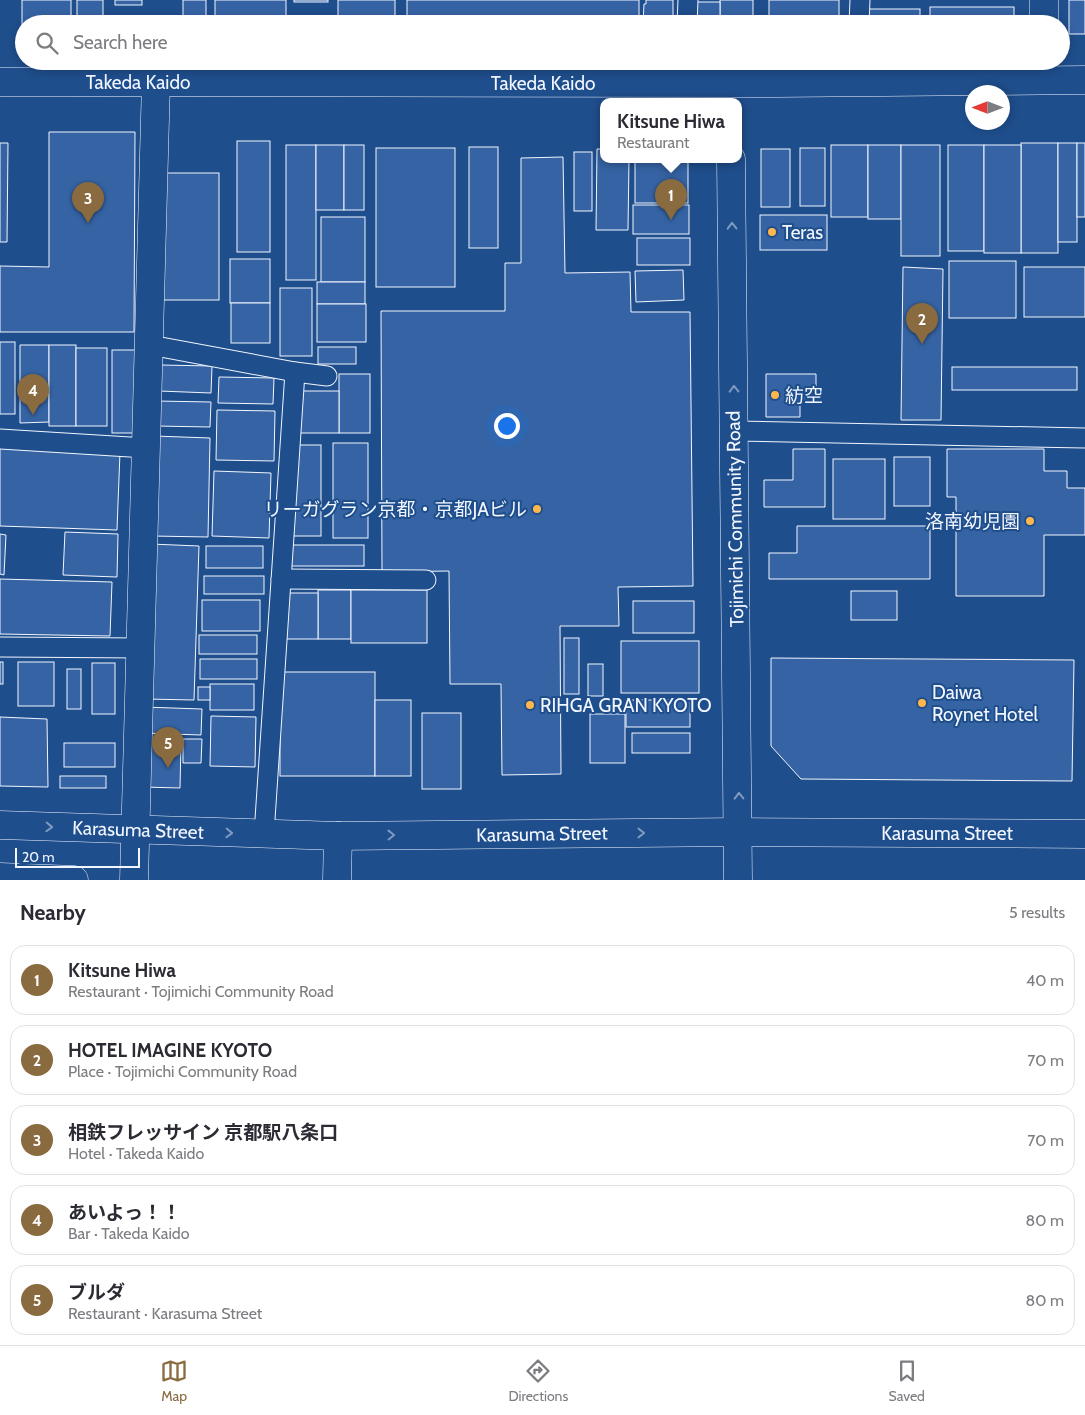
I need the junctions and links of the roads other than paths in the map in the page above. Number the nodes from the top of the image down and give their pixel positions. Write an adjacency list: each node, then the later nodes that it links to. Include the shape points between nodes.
1 (688, 0): 4 (lane)
2 (860, 0): 5 (lane)
3 (1044, 0): 6 (street)
4 (687, 15)
5 (859, 15)
6 (1044, 15)
7 (1042, 71): 9 (street, Takeda Kaido); 10 (street, Takeda Kaido)
8 (687, 72): 12 (street, Takeda Kaido); 13 (street, Takeda Kaido)
9 (858, 72): 13 (street, Takeda Kaido)
10 (1085, 80)
11 (0, 82): 12 (street, Takeda Kaido)
12 (156, 82): 15 (street)
13 (731, 92)
14 (731, 163): 18 (street, Tojimichi Community Road, one-way to 14)
15 (150, 345): 16 (lane); 21 (street)
16 (295, 372): 17 (lane); 22 (lane)
17 (327, 376)
18 (734, 431): 19 (lane); 28 (street, Tojimichi Community Road, one-way to 18)
19 (1085, 438)
20 (0, 439): 21 (lane)
21 (146, 448): 25 (street)
22 (282, 579): 23 (lane); 29 (lane)
23 (426, 580)
24 (0, 647): 25 (lane)
25 (140, 648): 27 (street)
26 (0, 825): 27 (street, Karasuma Street, one-way to 27)
27 (135, 830): 29 (street, Karasuma Street, one-way to 29); 34 (street)
28 (739, 832): 30 (street, Karasuma Street); 31 (street, Karasuma Street, one-way to 28); 36 (street, Tojimichi Community Road)
29 (264, 834): 31 (street, Karasuma Street)
30 (1085, 834)
31 (338, 836): 35 (street)
32 (0, 877): 33 (street)
33 (74, 880)
34 (134, 880)
35 (337, 880)
36 (738, 880)

